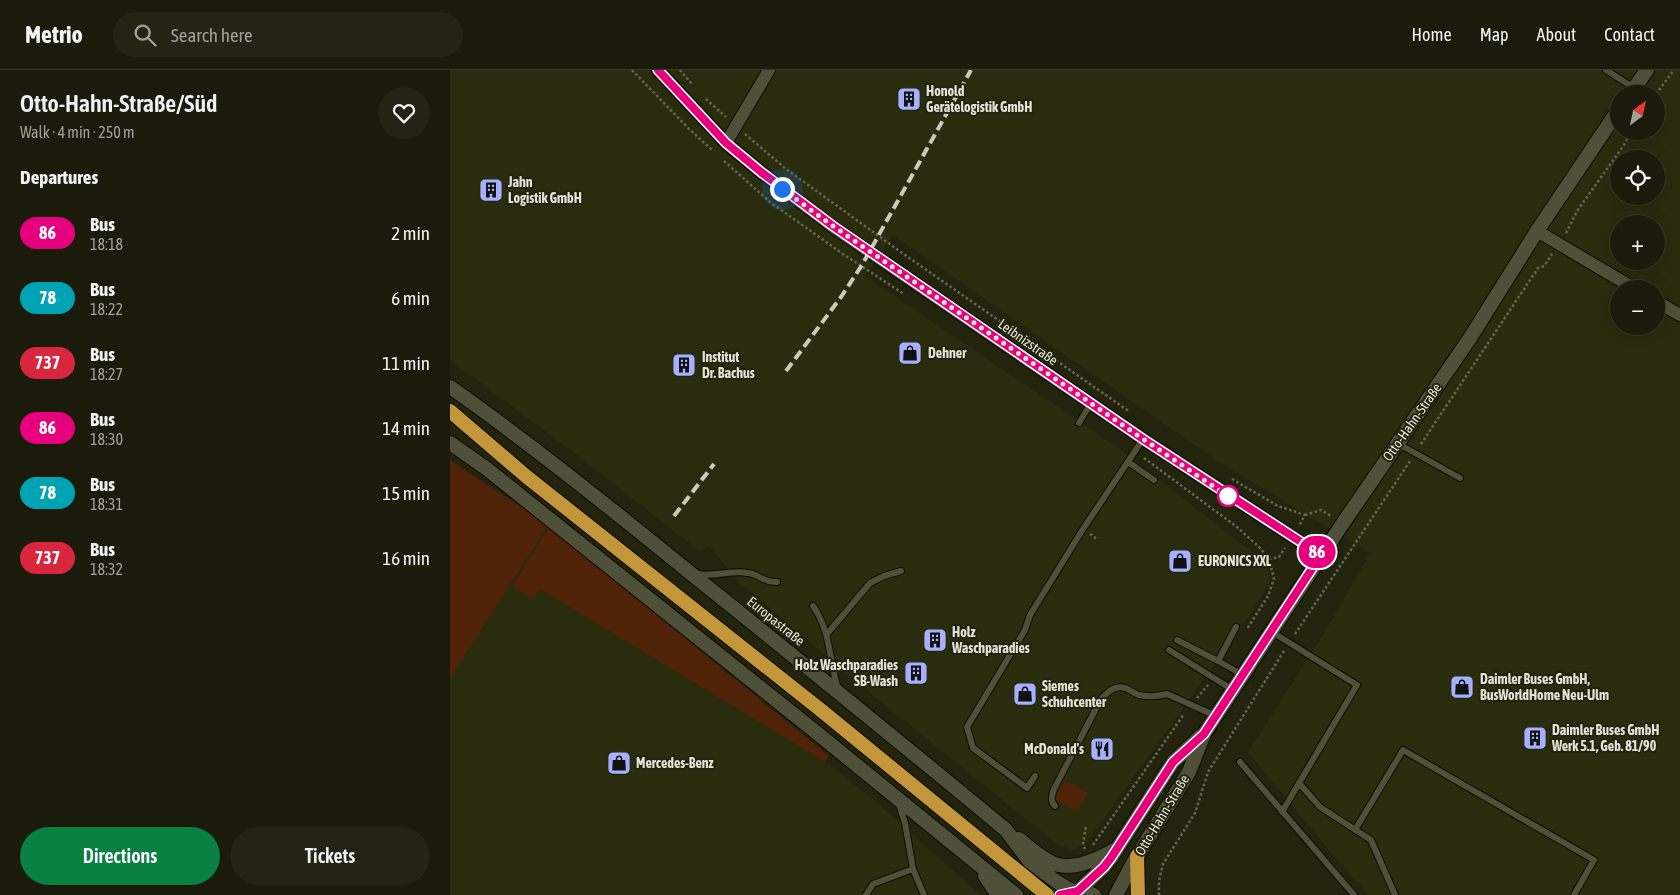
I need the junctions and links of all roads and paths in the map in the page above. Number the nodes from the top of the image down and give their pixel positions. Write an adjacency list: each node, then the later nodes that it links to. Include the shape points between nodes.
1 (632, 70): 17 (path)
2 (658, 70): 16 (street, Leibnizstraße)
3 (680, 70): 11 (path)
4 (769, 70): 14 (street)
5 (1606, 70): 8 (lane)
6 (1647, 70): 9 (street)
7 (1674, 70): 10 (path)
8 (1625, 85)
9 (1636, 85)
10 (1663, 85)
11 (696, 89)
12 (701, 95): 14 (path)
13 (1610, 122): 19 (street, Otto-Hahn-Straße)
14 (736, 126): 16 (street); 28 (path, via 786,169 899,251)
15 (1626, 140): 20 (path)
16 (726, 143): 26 (street, Leibnizstraße, via 833,226)
17 (715, 153)
18 (722, 159): 22 (path, via 770,202)
19 (1537, 231): 20 (street); 33 (street, Otto-Hahn-Straße, via 1470,338)
20 (1558, 244): 21 (street); 35 (path, via 1544,266 1538,268)
21 (1620, 280)
22 (911, 299)
23 (1665, 306): 24 (street)
24 (1680, 315)
25 (450, 387): 46 (street, Europastraße, via 564,470)
26 (1091, 403): 29 (lane); 31 (street, Leibnizstraße)
27 (450, 412): 37 (highway)
28 (1136, 416)
29 (1079, 423)
30 (450, 424): 37 (highway)
31 (1143, 439): 34 (lane); 42 (street, Leibnizstraße)
32 (450, 443): 68 (street, via 487,469)
33 (1397, 444): 35 (lane); 43 (street, Otto-Hahn-Straße)
34 (1135, 451): 36 (lane); 44 (path, via 1237,527)
35 (1415, 453): 39 (lane); 41 (path)
36 (1128, 462): 40 (lane); 49 (lane)
37 (527, 476): 85 (highway, bridge)
38 (1231, 478): 42 (path, via 1278,506 1305,515)
39 (1460, 478)
40 (1154, 480)
41 (1360, 534)
42 (1293, 536): 43 (street, Leibnizstraße); 44 (path, via 1278,557)
43 (1321, 555): 53 (street, Otto-Hahn-Straße)
44 (1269, 559): 52 (path, via 1274,579 1268,596)
45 (901, 571): 54 (lane, via 870,583)
46 (691, 574): 47 (lane, via 710,576 747,572 764,581); 60 (street, Europastraße)
47 (777, 582)
48 (813, 606): 54 (lane)
49 (1030, 615): 50 (lane); 66 (lane, via 1025,630 966,727 973,748 1027,788)
50 (1037, 619)
51 (1236, 627): 57 (lane)
52 (1246, 629)
53 (1272, 632): 58 (street, Otto-Hahn-Straße); 67 (lane, via 1357,685)
54 (827, 634): 60 (lane)
55 (1177, 640): 57 (lane)
56 (1169, 650): 59 (lane)
57 (1218, 662): 58 (lane)
58 (1243, 675): 59 (street, Otto-Hahn-Straße)
59 (1233, 690): 62 (street, Otto-Hahn-Straße)
60 (839, 692): 72 (street, Europastraße)
61 (1192, 705): 62 (lane); 69 (lane, via 1167,694 1139,695 1117,687 1109,690 1101,699 1054,789 1051,796); 74 (path)
62 (1216, 716): 63 (street, Otto-Hahn-Straße)
63 (1204, 734): 75 (street, Otto-Hahn-Straße, via 1173,762); 77 (street, Otto-Hahn-Straße, via 1189,772)
64 (1240, 762): 70 (lane)
65 (1208, 772): 89 (path, via 1195,813 1163,864)
66 (1035, 776)
67 (1299, 783): 70 (lane); 73 (lane, via 1320,807)
68 (898, 800): 78 (street); 79 (lane, via 906,823)
69 (1055, 806)
70 (1282, 812): 90 (lane)
71 (1086, 826): 76 (path, via 1083,844)
72 (1006, 830): 75 (street, via 1041,856 1070,866 1104,857); 80 (street, Europastraße, via 1030,862)
73 (1355, 830): 91 (lane, via 1370,840); 92 (lane, via 1403,750 1594,860)
74 (1092, 846)
75 (1119, 847): 80 (street, Otto-Hahn-Straße, via 1104,867)
76 (1087, 852)
77 (1137, 856): 87 (street, Otto-Hahn-Straße); 88 (highway)
78 (978, 865): 83 (street); 84 (street)
79 (913, 869): 81 (lane, via 873,884); 82 (lane)
80 (1070, 892): 86 (street, Europastraße)
81 (866, 895)
82 (924, 895)
83 (998, 895)
84 (1016, 895)
85 (1047, 895)
86 (1094, 895)
87 (1116, 895)
88 (1138, 895)
89 (1159, 895)
90 (1354, 895)
91 (1396, 895)
92 (1574, 895)

